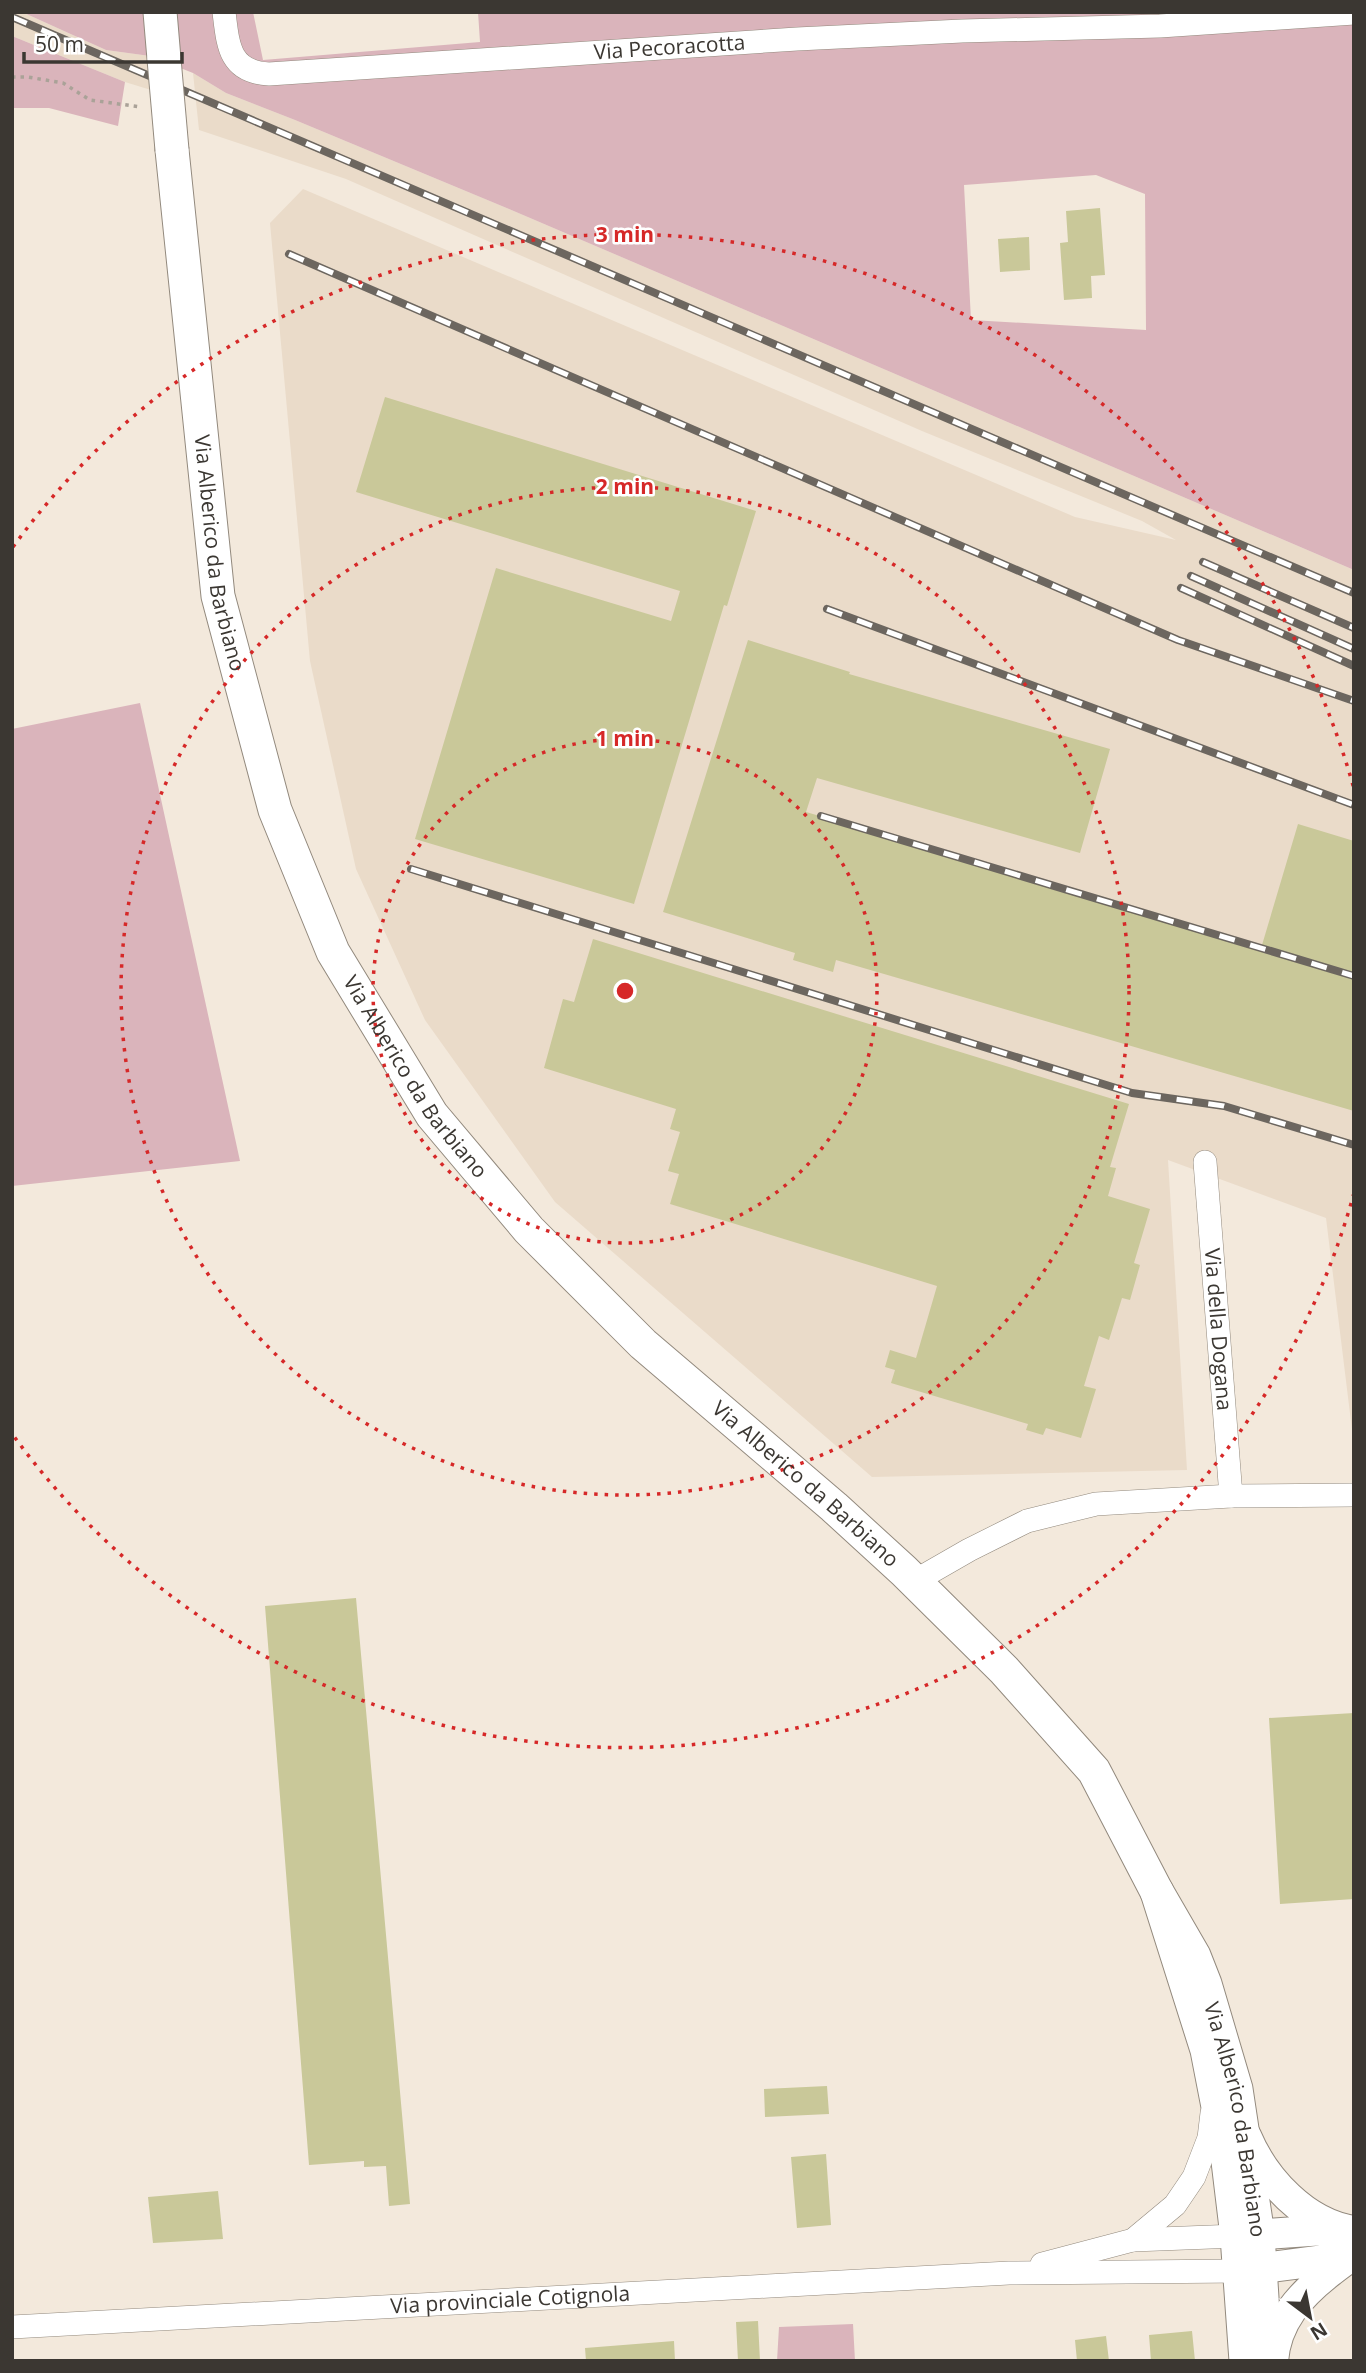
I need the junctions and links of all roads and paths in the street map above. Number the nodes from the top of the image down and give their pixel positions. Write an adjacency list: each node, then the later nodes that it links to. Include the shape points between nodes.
1 (160, 12): 10 (main road, Via Alberico da Barbiano, bridge, via 218,596 275,810 333,952 432,1115 529,1230 643,1344)
2 (224, 12): 4 (street, Via Pecoracotta, via 231,53 238,63 258,74)
3 (1354, 13): 4 (street, Via Pecoracotta)
4 (1159, 19)
5 (12, 77): 6 (path, via 63,83 90,100)
6 (149, 108)
7 (1205, 1162): 9 (street, Via della Dogana)
8 (1354, 1494): 9 (street)
9 (1231, 1496): 10 (street, via 1096,1504 1027,1521)
10 (915, 1581): 11 (main road, Via Alberico da Barbiano, via 1004,1670 1094,1771)
11 (1157, 1892): 12 (main road, Via Alberico da Barbiano); 13 (main road, Via Alberico da Barbiano, via 1205,1984 1236,2089)
12 (1212, 2078): 14 (street, Via provinciale Cotignola, via 1209,2138 1194,2177 1175,2205); 16 (main road, Via Alberico da Barbiano)
13 (1242, 2126): 15 (street, via 1272,2180); 16 (main road, Via Alberico da Barbiano)
14 (1133, 2240): 16 (street, Via provinciale Cotignola); 17 (street, Via provinciale Cotignola)
15 (1349, 2243): 16 (street); 21 (street, via 1289,2312 1274,2344)
16 (1249, 2252): 17 (street, Via provinciale Cotignola); 19 (main road, Via Alberico da Barbiano); 20 (main road, Via Alberico da Barbiano)
17 (1009, 2273): 18 (street, Via provinciale Cotignola)
18 (12, 2327)
19 (1246, 2361)
20 (1266, 2361)
21 (1273, 2361)

